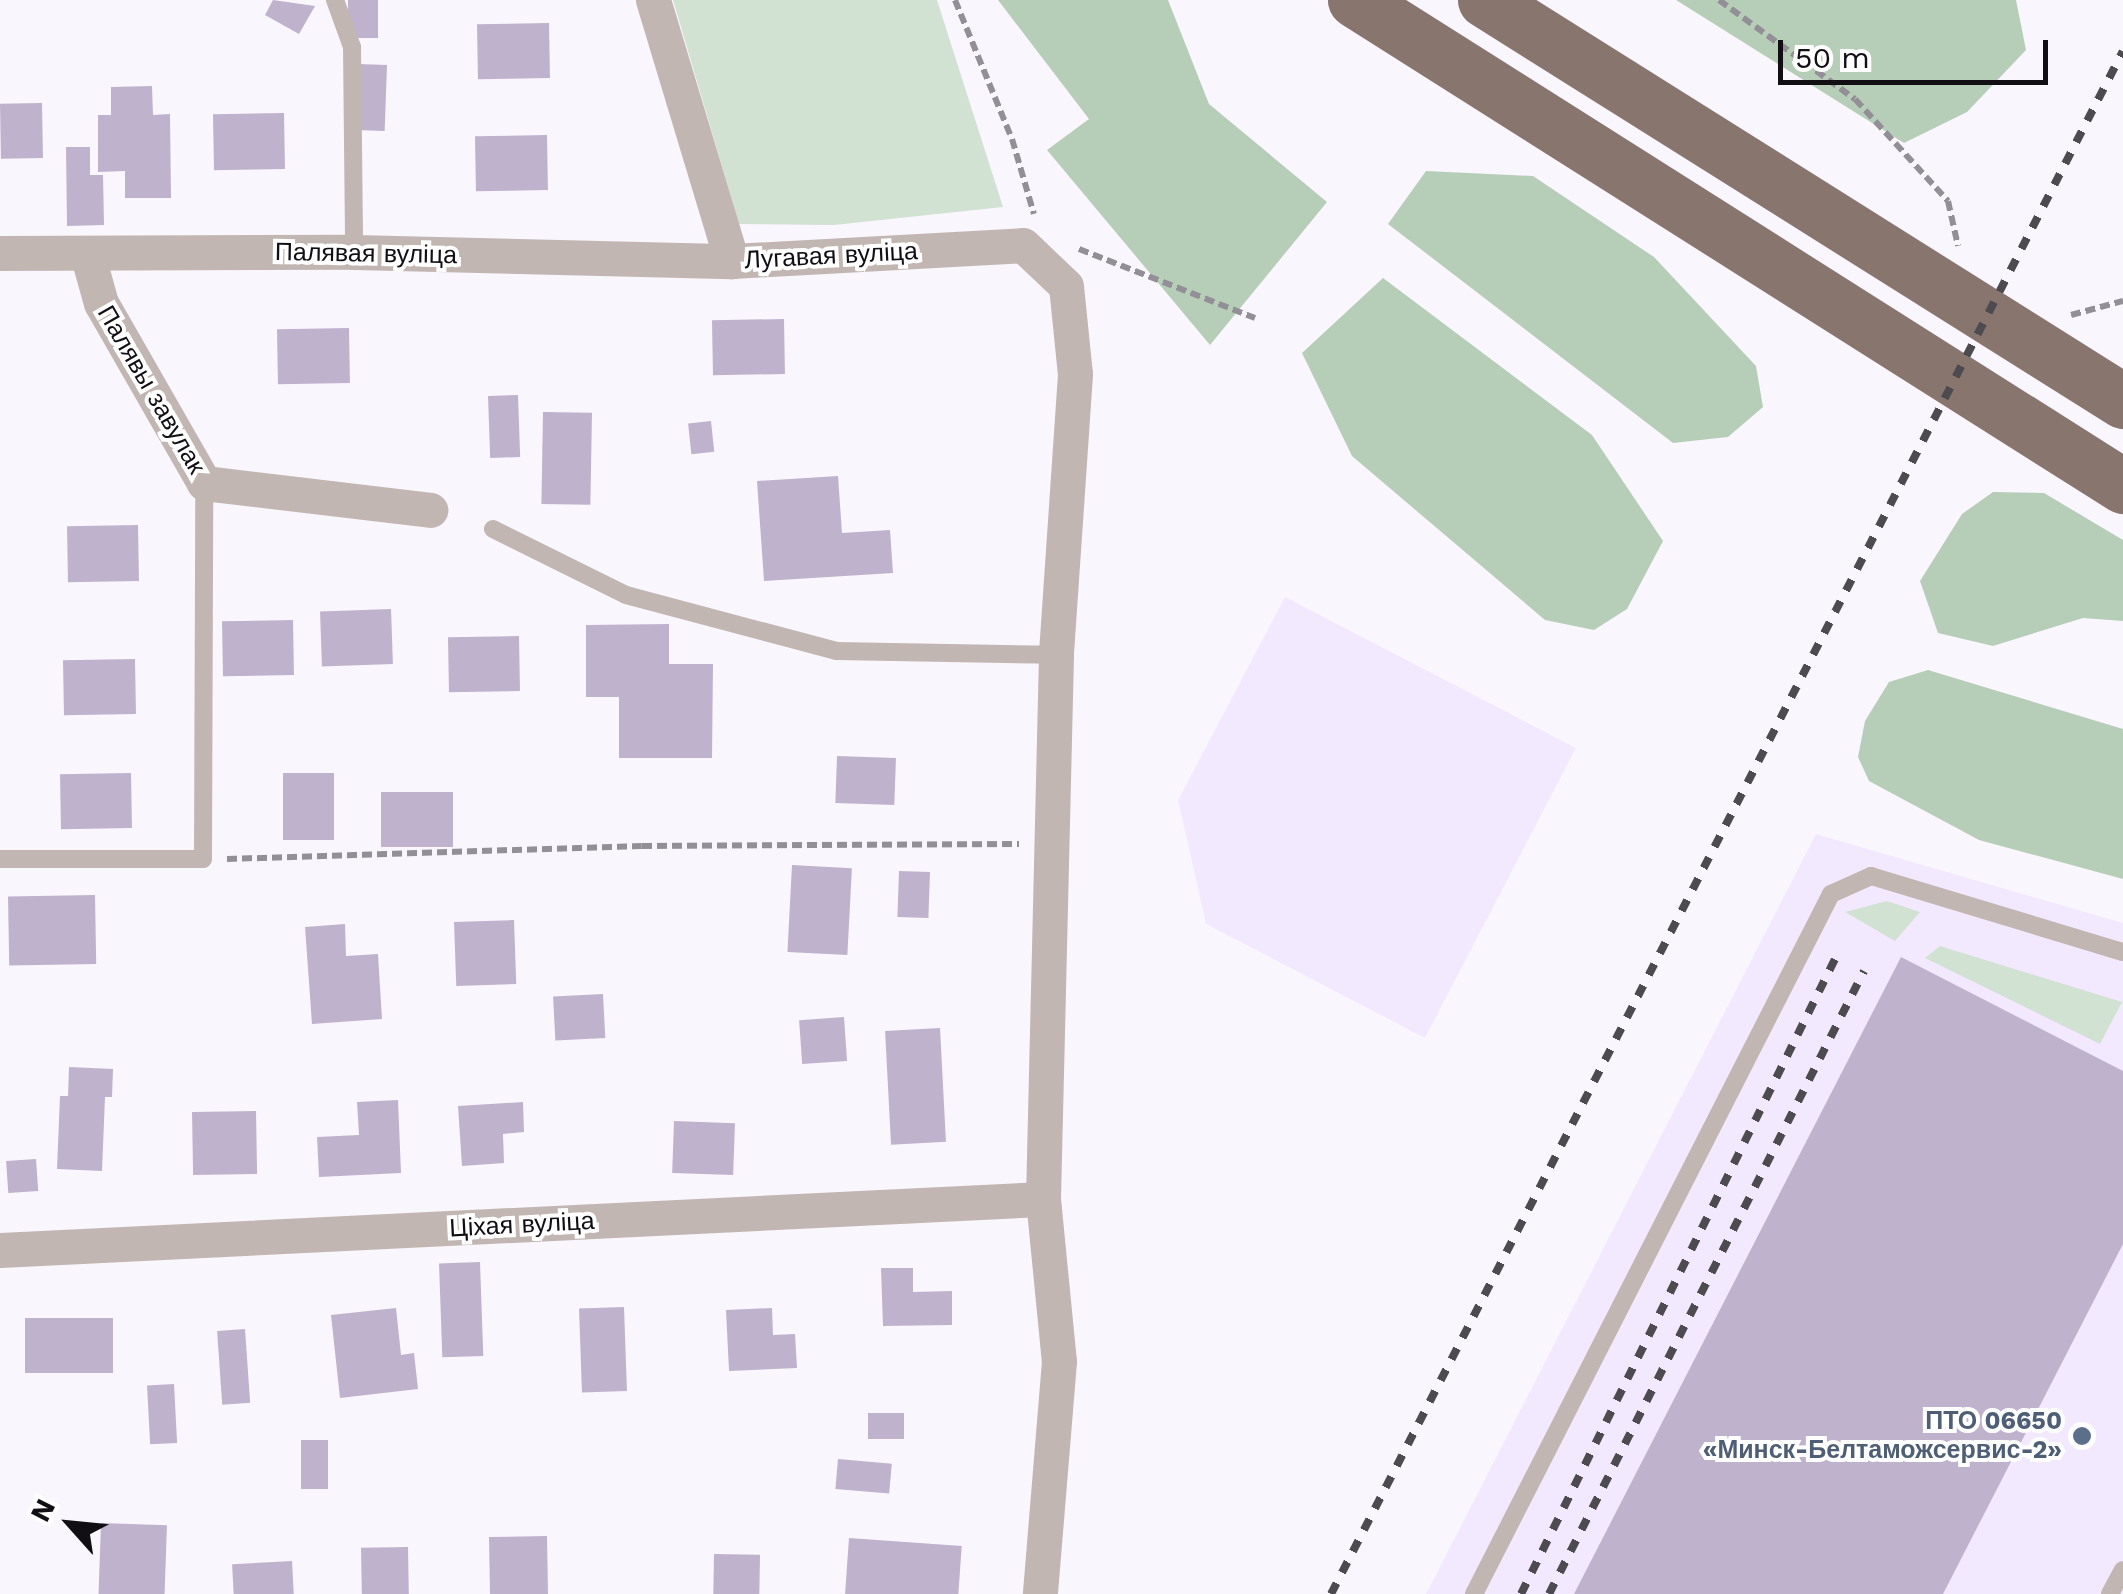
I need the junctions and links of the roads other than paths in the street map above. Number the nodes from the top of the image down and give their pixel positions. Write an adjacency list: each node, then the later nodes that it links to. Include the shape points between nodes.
1 (336, 0): 5 (lane, via 352,46)
2 (653, 0): 8 (street, Лугавая вуліца)
3 (1355, 0): 11 (highway)
4 (1485, 0): 9 (highway)
5 (354, 252): 7 (street, Палявая вуліца); 8 (street, Палявая вуліца)
6 (0, 253): 7 (street, Палявая вуліца)
7 (87, 253): 10 (street, Палявы завулак, via 101,303)
8 (732, 261): 14 (street, Лугавая вуліца, via 1032,245 1066,286 1075,374)
9 (2123, 401)
10 (204, 483): 12 (street, Палявы завулак); 15 (lane, via 204,859)
11 (2123, 486)
12 (430, 510)
13 (493, 529): 14 (lane, via 626,595 836,651)
14 (1056, 655): 17 (street)
15 (0, 859)
16 (2123, 952): 21 (lane, via 1871,876 1831,894)
17 (1044, 1199): 18 (street, Ціхая вуліца); 20 (street, via 1060,1361)
18 (0, 1250)
19 (2123, 1570): 22 (lane)
20 (1040, 1594)
21 (1474, 1594)
22 (2110, 1594)

